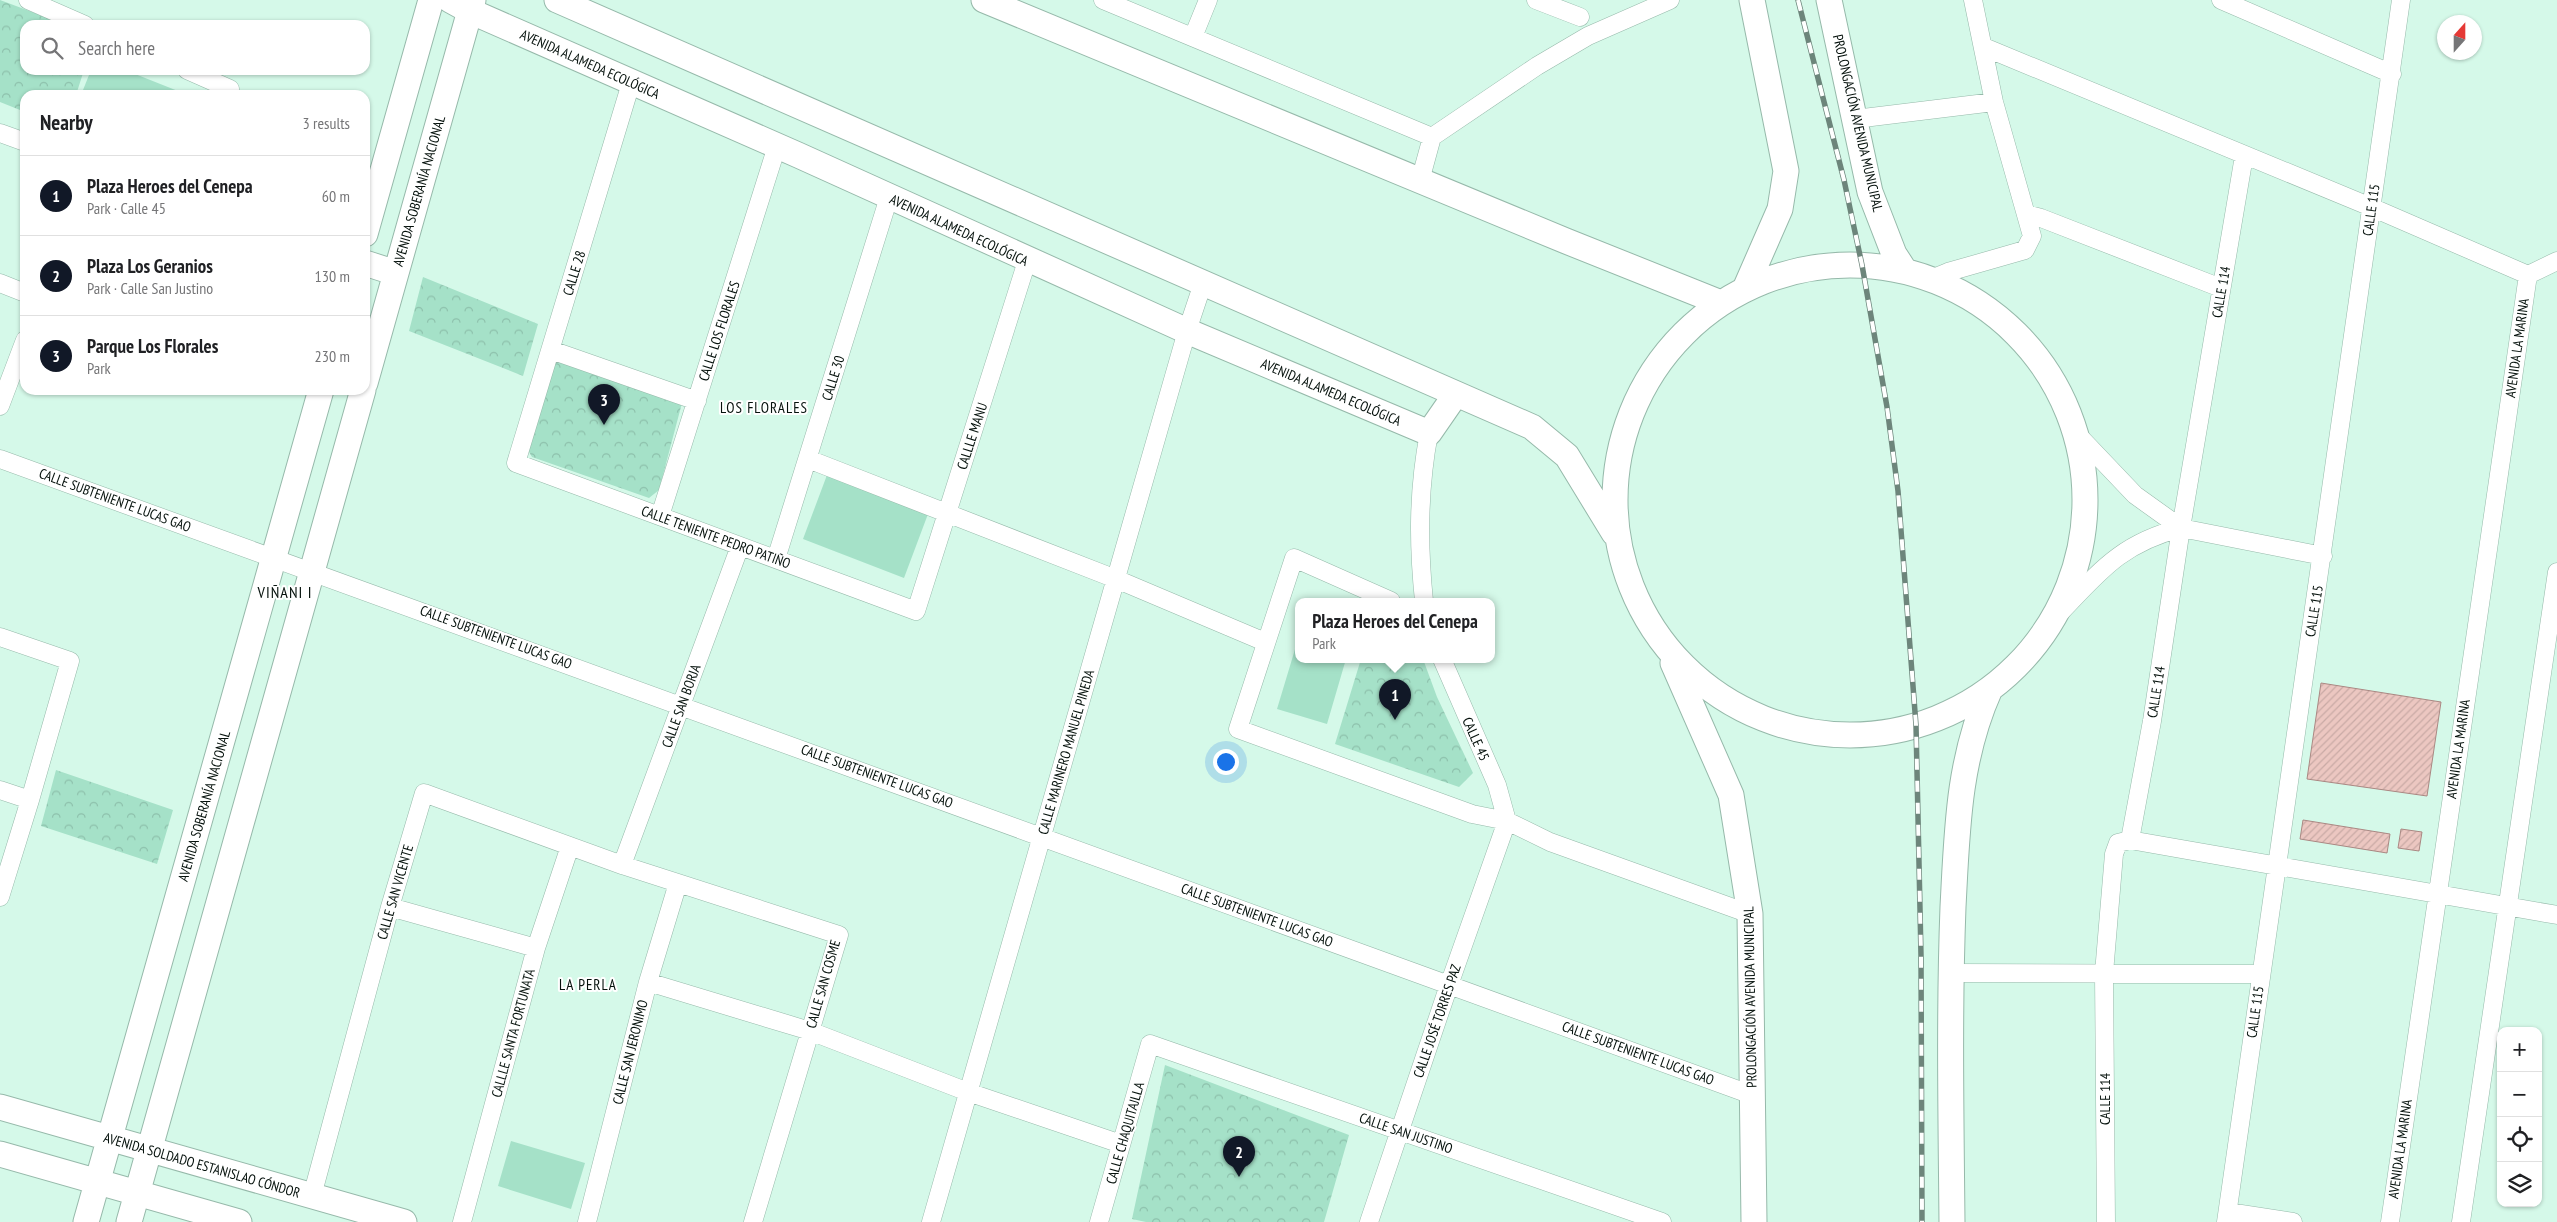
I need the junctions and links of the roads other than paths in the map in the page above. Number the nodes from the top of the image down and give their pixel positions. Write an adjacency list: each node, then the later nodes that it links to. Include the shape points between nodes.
1 (28, 0): 16 (street)
2 (431, 0): 35 (street)
3 (557, 0): 43 (street)
4 (984, 0): 31 (street)
5 (1104, 0): 18 (street)
6 (1208, 0): 18 (street)
7 (1536, 0): 15 (street)
8 (1670, 0): 17 (street)
9 (1752, 0): 46 (street, via 1786,171 1780,209)
10 (1829, 0): 25 (street, PROLONGACIÓN AVENIDA MUNICIPAL)
11 (1973, 0): 19 (street)
12 (2221, 0): 20 (street)
13 (2401, 0): 20 (street, CALLE 115)
14 (464, 4): 22 (street, AVENIDA ALAMEDA ECOLÓGICA); 40 (street, AVENIDA SOBERANÍA NACIONAL)
15 (1578, 8): 17 (street)
16 (74, 20)
17 (1588, 36): 27 (street, via 1537,66)
18 (1193, 37): 27 (street)
19 (1984, 47): 24 (street); 30 (street)
20 (2392, 74): 33 (street, CALLE 115)
21 (198, 75): 23 (street)
22 (631, 83): 29 (street, AVENIDA ALAMEDA ECOLÓGICA); 50 (street, CALLE 28)
23 (230, 90)
24 (1994, 102): 25 (street); 34 (street)
25 (1855, 119): 39 (street, PROLONGACIÓN AVENIDA MUNICIPAL, via 1870,192 1891,247)
26 (0, 133): 28 (street)
27 (1432, 137): 31 (street)
28 (20, 140)
29 (777, 146): 32 (street, AVENIDA ALAMEDA ECOLÓGICA); 56 (street, CALLE LOS FLORALES)
30 (2244, 156): 33 (street); 45 (street, CALLE 114)
31 (1420, 181): 48 (street)
32 (889, 197): 36 (street, AVENIDA ALAMEDA ECOLÓGICA); 61 (street, CALLE 30)
33 (2371, 207): 41 (street); 68 (street, CALLE 115)
34 (2026, 214): 42 (street, via 2032,236 2025,250); 45 (street)
35 (370, 216)
36 (1027, 261): 49 (street, AVENIDA ALAMEDA ECOLÓGICA); 63 (street, CALLLE MANU)
37 (2557, 261): 41 (street)
38 (370, 265): 40 (street)
39 (1905, 271): 42 (street, PROLONGACIÓN AVENIDA MUNICIPAL); 46 (street, PROLONGACIÓN AVENIDA MUNICIPAL, via 1862,265 1823,266 1796,271)
40 (396, 273): 52 (street, AVENIDA SOBERANÍA NACIONAL)
41 (2528, 275): 95 (street, AVENIDA LA MARINA)
42 (1931, 279): 59 (street, PROLONGACIÓN AVENIDA MUNICIPAL, via 1980,304 2022,340 2055,383)
43 (1203, 283): 49 (street, CALLE MARINERO MANUEL PINEDA); 53 (street)
44 (0, 284): 47 (street)
45 (2221, 288): 65 (street, CALLE 114)
46 (1744, 289): 48 (street, PROLONGACIÓN AVENIDA MUNICIPAL)
47 (20, 290)
48 (1721, 303): 66 (street, PROLONGACIÓN AVENIDA MUNICIPAL, via 1673,345 1646,381 1633,406 1618,458 1614,512)
49 (1186, 331): 58 (street, AVENIDA ALAMEDA ECOLÓGICA); 73 (street, CALLE MARINERO MANUEL PINEDA)
50 (551, 350): 56 (street); 62 (street, CALLE 28)
51 (20, 353): 57 (street)
52 (370, 365)
53 (1456, 394): 58 (street); 66 (street, via 1532,427 1567,456)
54 (320, 395): 69 (street, AVENIDA SOBERANÍA NACIONAL)
55 (362, 395): 71 (street)
56 (697, 401): 64 (street, CALLE LOS FLORALES)
57 (0, 406)
58 (1429, 432): 75 (street, via 1421,477 1420,560)
59 (2076, 434): 65 (street, via 2135,495); 77 (street, PROLONGACIÓN AVENIDA MUNICIPAL, via 2084,469 2086,515 2076,569)
60 (0, 459): 69 (street, CALLE SUBTENIENTE LUCAS GAO)
61 (808, 459): 63 (street); 70 (street, CALLE 30)
62 (516, 463): 64 (street, CALLE TENIENTE PEDRO PATIÑO)
63 (947, 514): 73 (street); 76 (street, CALLLE MANU)
64 (660, 516): 67 (street, CALLE TENIENTE PEDRO PATIÑO)
65 (2181, 528): 68 (street); 77 (street, via 2143,540 2119,554); 88 (street, CALLE 114, via 2152,721)
66 (1618, 540): 79 (street, PROLONGACIÓN AVENIDA MUNICIPAL, via 1633,592)
67 (740, 546): 70 (street, CALLE TENIENTE PEDRO PATIÑO); 83 (street, CALLE SAN BORJA)
68 (2322, 556): 93 (street, CALLE 115)
69 (274, 557): 71 (street, CALLE SUBTENIENTE LUCAS GAO); 89 (street, AVENIDA SOBERANÍA NACIONAL)
70 (776, 559): 76 (street, CALLE TENIENTE PEDRO PATIÑO)
71 (312, 570): 83 (street, CALLE SUBTENIENTE LUCAS GAO); 91 (street)
72 (2557, 572): 98 (street)
73 (1116, 579): 80 (street); 87 (street, CALLE MARINERO MANUEL PINEDA)
74 (1384, 598): 80 (street, via 1294,558)
75 (1424, 598)
76 (916, 611)
77 (2055, 618): 82 (street, PROLONGACIÓN AVENIDA MUNICIPAL, via 2022,662)
78 (0, 637): 85 (street, via 70,661)
79 (1660, 639): 82 (street, PROLONGACIÓN AVENIDA MUNICIPAL, via 1678,660 1720,696 1769,720 1822,733 1850,735 1904,729 1956,710); 99 (street, PROLONGACIÓN AVENIDA MUNICIPAL, via 1686,688 1731,795)
80 (1265, 642): 86 (street, via 1238,730 1472,814)
81 (1444, 663): 86 (street, CALLE 45, via 1497,785)
82 (1990, 689): 102 (street, PROLONGACIÓN AVENIDA MUNICIPAL, via 1971,735 1962,778)
83 (682, 705): 87 (street, CALLE SUBTENIENTE LUCAS GAO); 92 (street, CALLE SAN BORJA)
84 (0, 790): 85 (street)
85 (30, 800): 96 (street)
86 (1507, 821): 99 (street, via 1550,842); 106 (street, CALLE JOSÉ TORRES PAZ)
87 (1042, 836): 106 (street, CALLE SUBTENIENTE LUCAS GAO); 109 (street, CALLE MARINERO MANUEL PINEDA)
88 (2130, 840): 93 (street); 103 (street, CALLE 114, via 2118,843 2114,854)
89 (192, 846): 91 (street); 113 (street, AVENIDA SOBERANÍA NACIONAL)
90 (570, 846): 92 (street, CALLE SAN VICENTE); 97 (street, CALLE SAN VICENTE, via 424,793); 101 (street, CALLLE SANTA FORTUNATA)
91 (230, 860): 115 (street)
92 (622, 865): 94 (street, CALLE SAN COSME)
93 (2275, 868): 95 (street); 104 (street, CALLE 115)
94 (678, 883): 105 (street, CALLE SAN JERONIMO); 107 (street, CALLE SAN COSME, via 839,935)
95 (2437, 896): 98 (street); 136 (street, AVENIDA LA MARINA)
96 (0, 897)
97 (390, 907): 101 (street); 119 (street, CALLE SAN VICENTE)
98 (2506, 907): 100 (street); 137 (street)
99 (1750, 914): 110 (street, PROLONGACIÓN AVENIDA MUNICIPAL)
100 (2557, 915)
101 (536, 948): 125 (street, CALLLE SANTA FORTUNATA)
102 (1951, 973): 103 (street); 133 (street, PROLONGACIÓN AVENIDA MUNICIPAL)
103 (2104, 973): 104 (street); 134 (street, CALLE 114)
104 (2260, 974): 120 (street, CALLE 115)
105 (648, 982): 107 (street); 126 (street, CALLE SAN JERONIMO)
106 (1449, 985): 110 (street, CALLE SUBTENIENTE LUCAS GAO); 112 (street, CALLE JOSÉ TORRES PAZ)
107 (810, 1031): 109 (street); 127 (street, CALLE SAN COSME)
108 (1150, 1044): 112 (street, CALLE SAN JUSTINO); 114 (street, CALLE CHAQUITAJLLA)
109 (968, 1092): 114 (street); 128 (street, CALLE MARINERO MANUEL PINEDA)
110 (1752, 1095): 132 (street, PROLONGACIÓN AVENIDA MUNICIPAL)
111 (0, 1108): 113 (street, AVENIDA SOLDADO ESTANISLAO CÓNDOR)
112 (1400, 1131): 130 (street, CALLE JOSÉ TORRES PAZ); 131 (street, CALLE SAN JUSTINO)
113 (110, 1138): 115 (street, AVENIDA SOLDADO ESTANISLAO CÓNDOR); 117 (street, AVENIDA SOBERANÍA NACIONAL)
114 (1122, 1144): 129 (street, CALLE CHAQUITAJLLA)
115 (149, 1150): 118 (street); 119 (street, AVENIDA SOLDADO ESTANISLAO CÓNDOR)
116 (0, 1154): 117 (street)
117 (98, 1182): 118 (street); 121 (street, AVENIDA SOBERANÍA NACIONAL)
118 (137, 1193): 122 (street); 123 (street)
119 (312, 1196): 124 (street, AVENIDA SOLDADO ESTANISLAO CÓNDOR)
120 (2227, 1217): 135 (street)
121 (86, 1222)
122 (129, 1222)
123 (238, 1222)
124 (404, 1222)
125 (462, 1222)
126 (587, 1222)
127 (753, 1222)
128 (931, 1222)
129 (1099, 1222)
130 (1369, 1222)
131 (1662, 1222)
132 (1754, 1222)
133 (1952, 1222)
134 (2106, 1222)
135 (2293, 1222)
136 (2390, 1222)
137 (2461, 1222)

